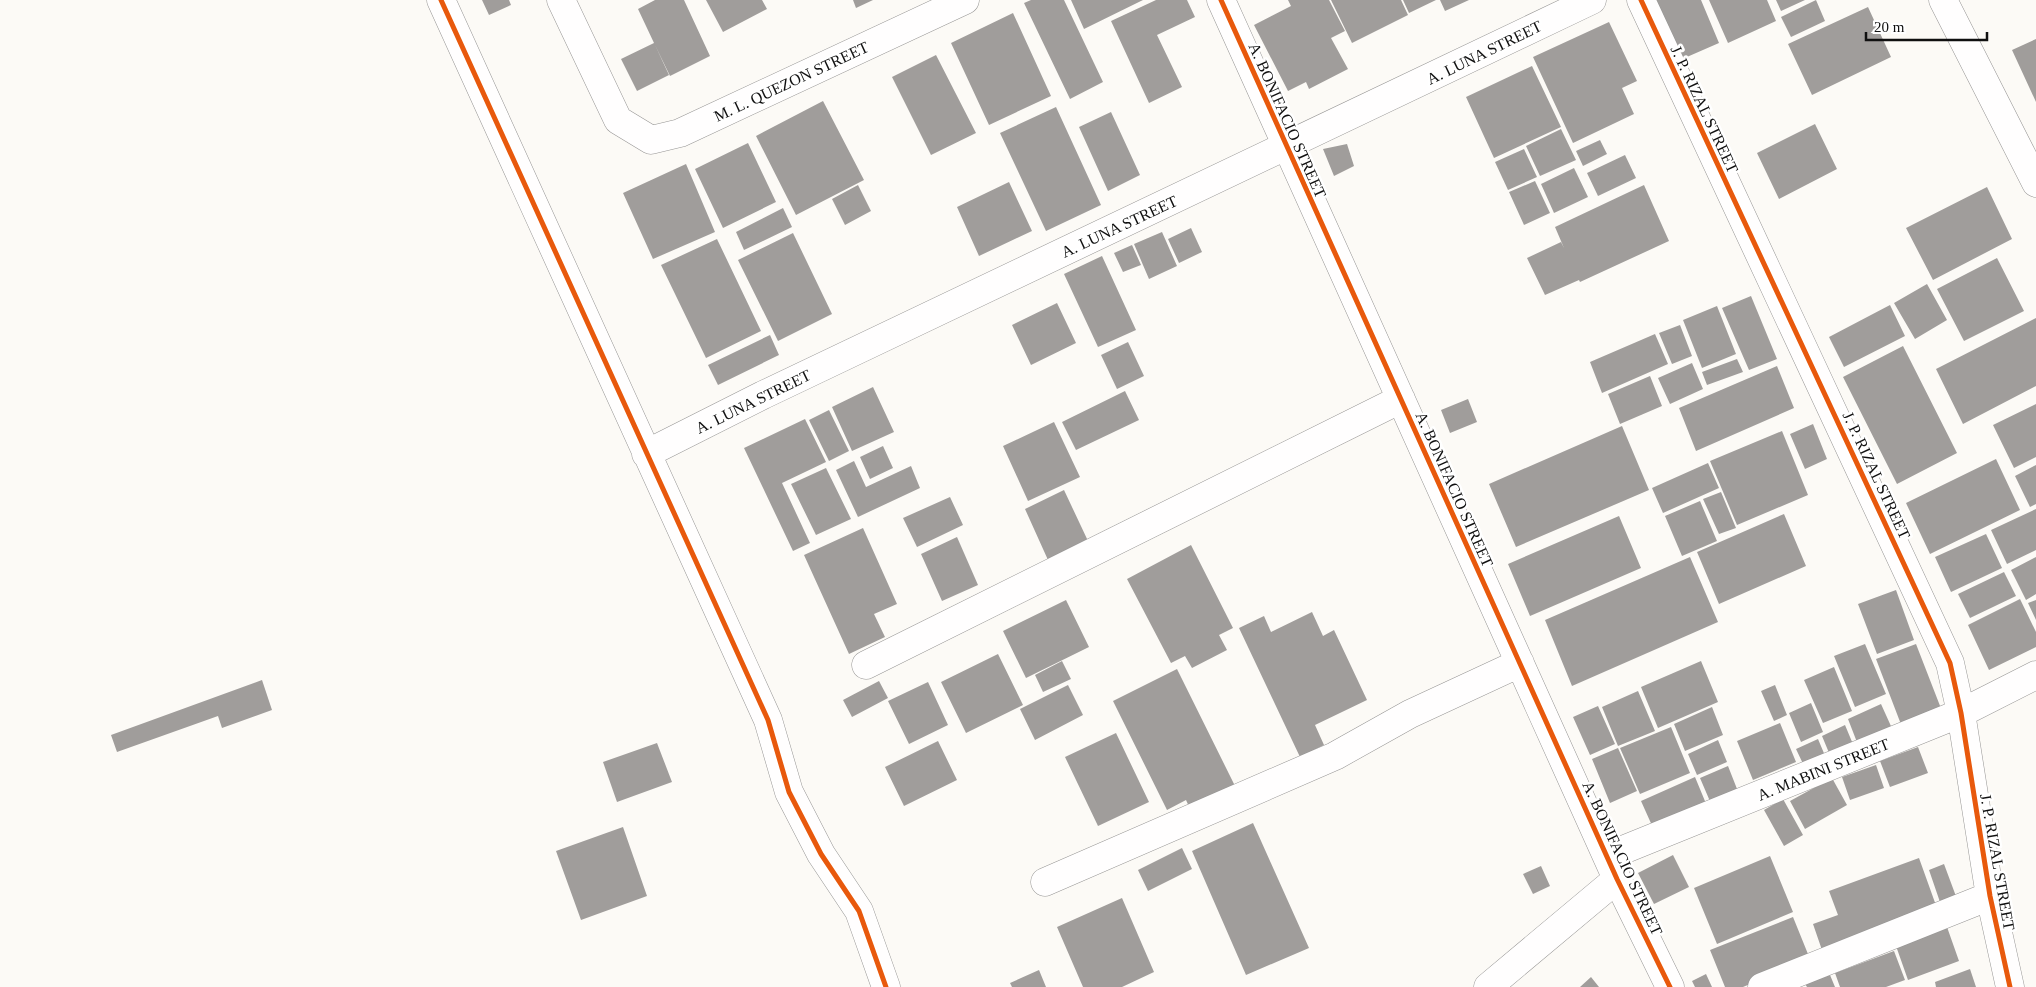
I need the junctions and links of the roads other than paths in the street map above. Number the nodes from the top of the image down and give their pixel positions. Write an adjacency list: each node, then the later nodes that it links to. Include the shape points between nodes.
1 (441, 0): 11 (street)
2 (561, 0): 3 (street, M. L. QUEZON STREET, via 618,120 651,140 680,133)
3 (965, 0)
4 (1221, 0): 8 (street, A. BONIFACIO STREET)
5 (1592, 0): 8 (street, A. LUNA STREET)
6 (1641, 0): 15 (street, J. P. RIZAL STREET, via 1950,663)
7 (1943, 0): 9 (street)
8 (1286, 147): 10 (street, A. BONIFACIO STREET); 11 (street, A. LUNA STREET, via 763,395)
9 (2036, 183)
10 (1401, 399): 12 (street, A. BONIFACIO STREET); 13 (street)
11 (646, 454): 19 (street, via 768,720 789,792 821,854 859,911)
12 (1520, 663): 16 (street, A. BONIFACIO STREET); 17 (street, via 1410,714 1335,756)
13 (866, 665)
14 (2036, 674): 15 (street, A. MABINI STREET)
15 (1961, 714): 16 (street, A. MABINI STREET); 18 (street, J. P. RIZAL STREET)
16 (1612, 868): 20 (street, A. MABINI STREET); 21 (street, A. BONIFACIO STREET)
17 (1045, 882)
18 (1990, 896): 22 (street); 23 (street, J. P. RIZAL STREET)
19 (886, 987)
20 (1488, 987)
21 (1670, 987)
22 (1762, 987)
23 (2010, 987)

